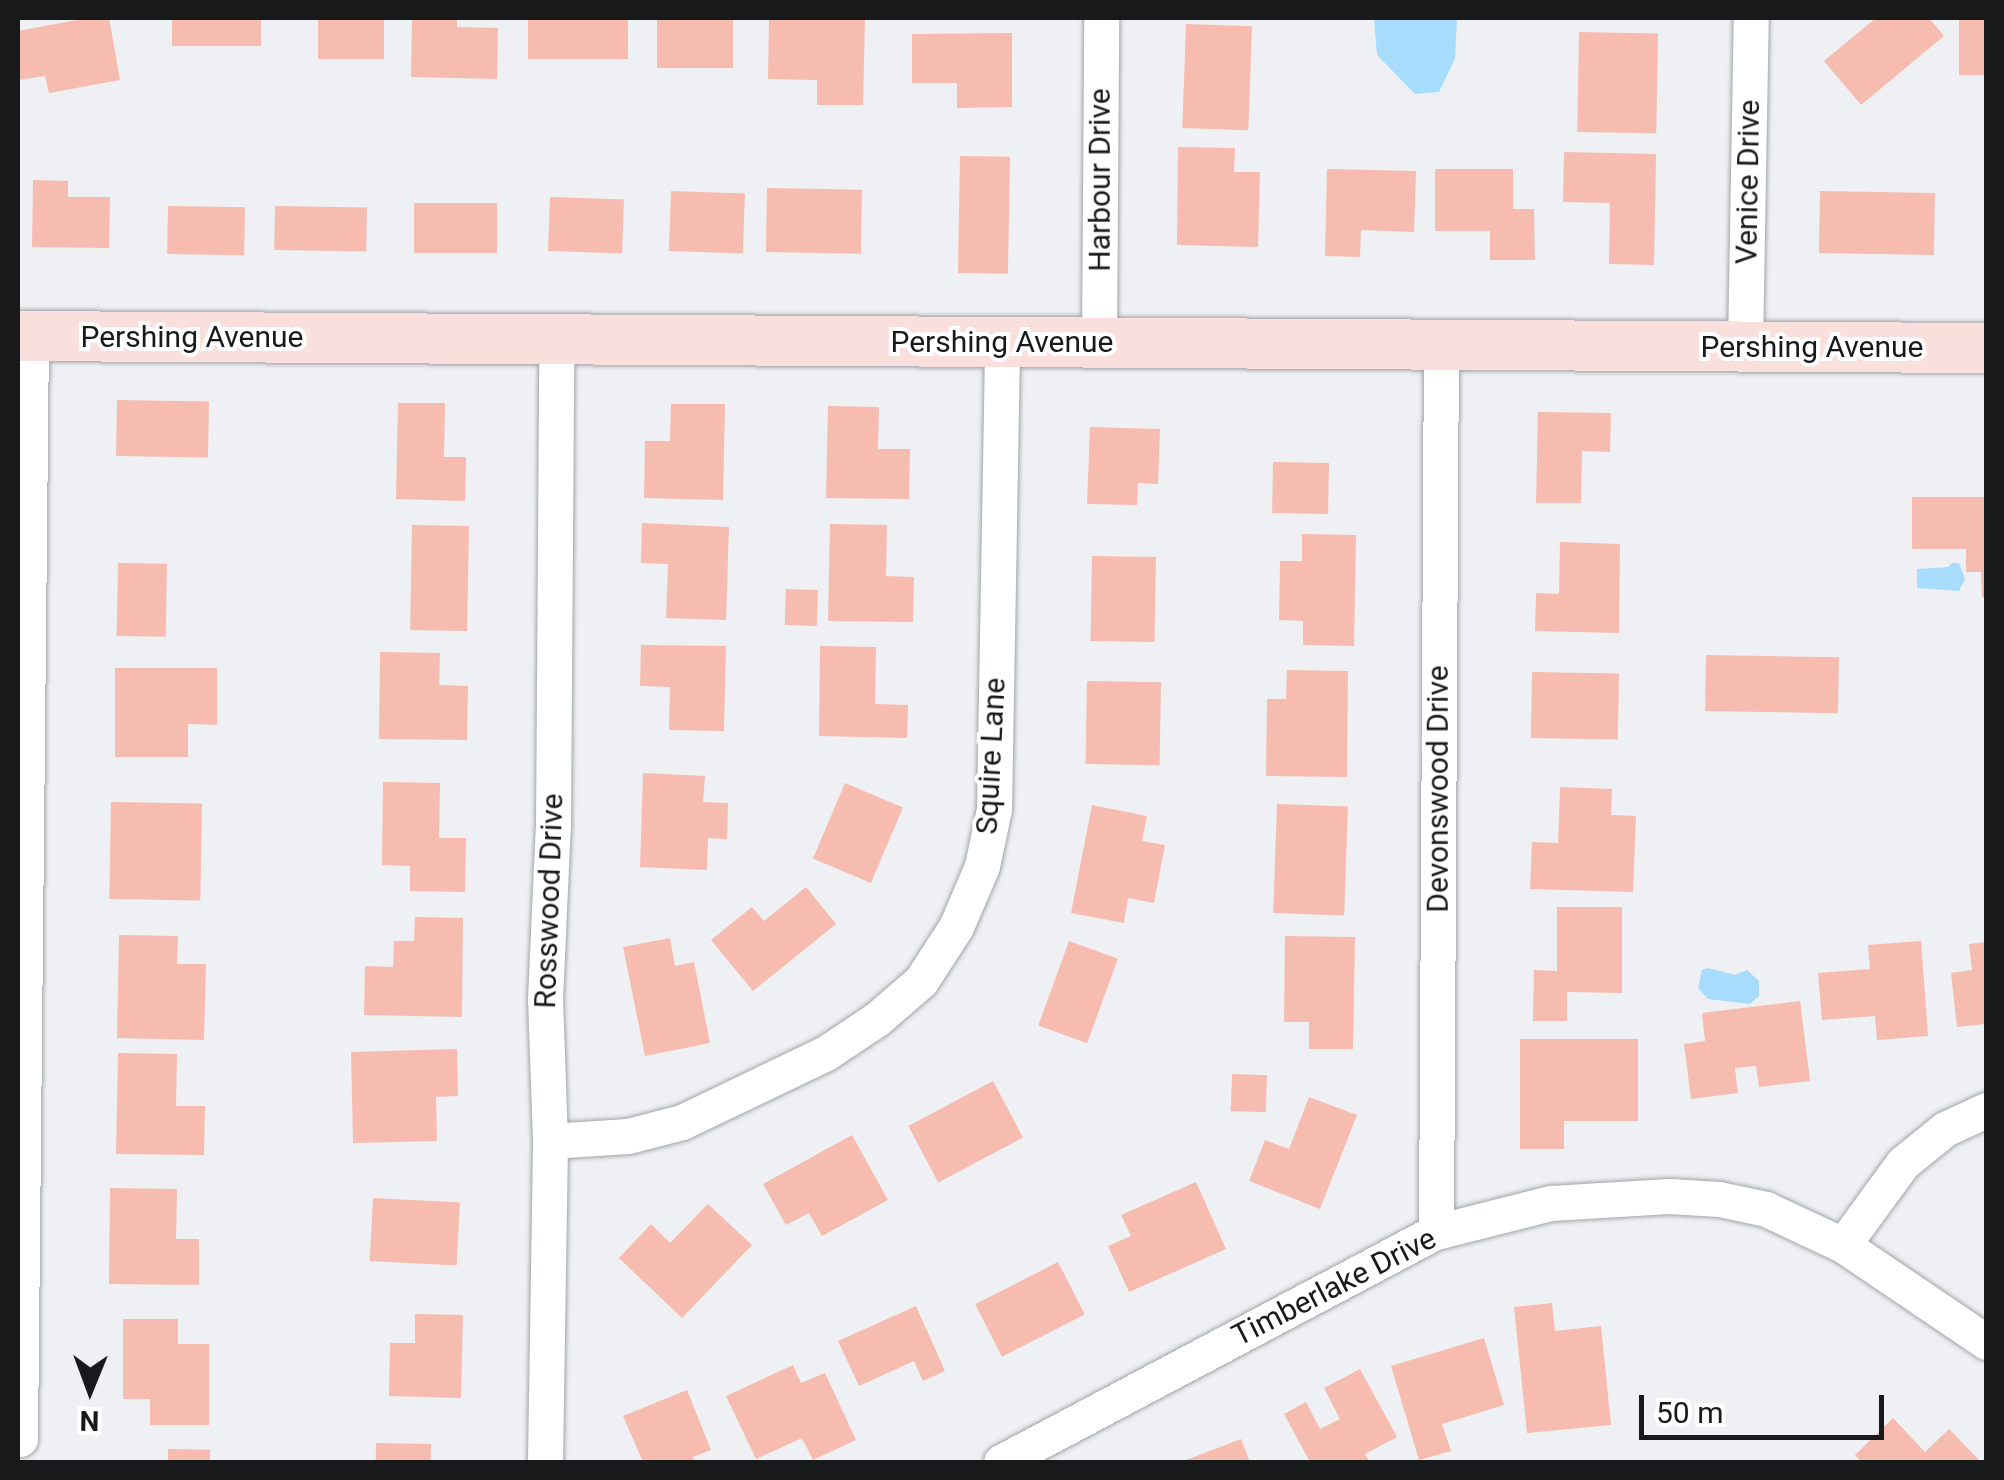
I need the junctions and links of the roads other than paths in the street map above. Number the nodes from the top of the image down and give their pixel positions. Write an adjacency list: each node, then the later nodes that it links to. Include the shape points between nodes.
1 (1100, 18): 6 (street, Harbour Drive)
2 (1751, 18): 8 (street, Venice Drive)
3 (24, 336): 4 (street, Pershing Avenue); 15 (street)
4 (556, 340): 5 (street, Pershing Avenue); 11 (street, Rosswood Drive, via 553,826 544,999)
5 (1002, 342): 6 (street, Pershing Avenue); 11 (street, Squire Lane, via 994,809 982,866 956,926 921,981 826,1053 682,1122 628,1136)
6 (1099, 343): 7 (street, Pershing Avenue)
7 (1441, 346): 8 (street, Pershing Avenue); 12 (street, Devonswood Drive)
8 (1745, 346): 9 (street, Pershing Avenue)
9 (1986, 348)
10 (1986, 1110): 13 (street, via 1945,1129 1903,1163)
11 (550, 1142): 16 (street, Rosswood Drive)
12 (1436, 1232): 13 (street, Timberlake Drive, via 1551,1203 1669,1196 1766,1209); 17 (street, Timberlake Drive)
13 (1843, 1245): 14 (street, Timberlake Drive)
14 (1986, 1342)
15 (20, 1439)
16 (545, 1462)
17 (1000, 1462)

